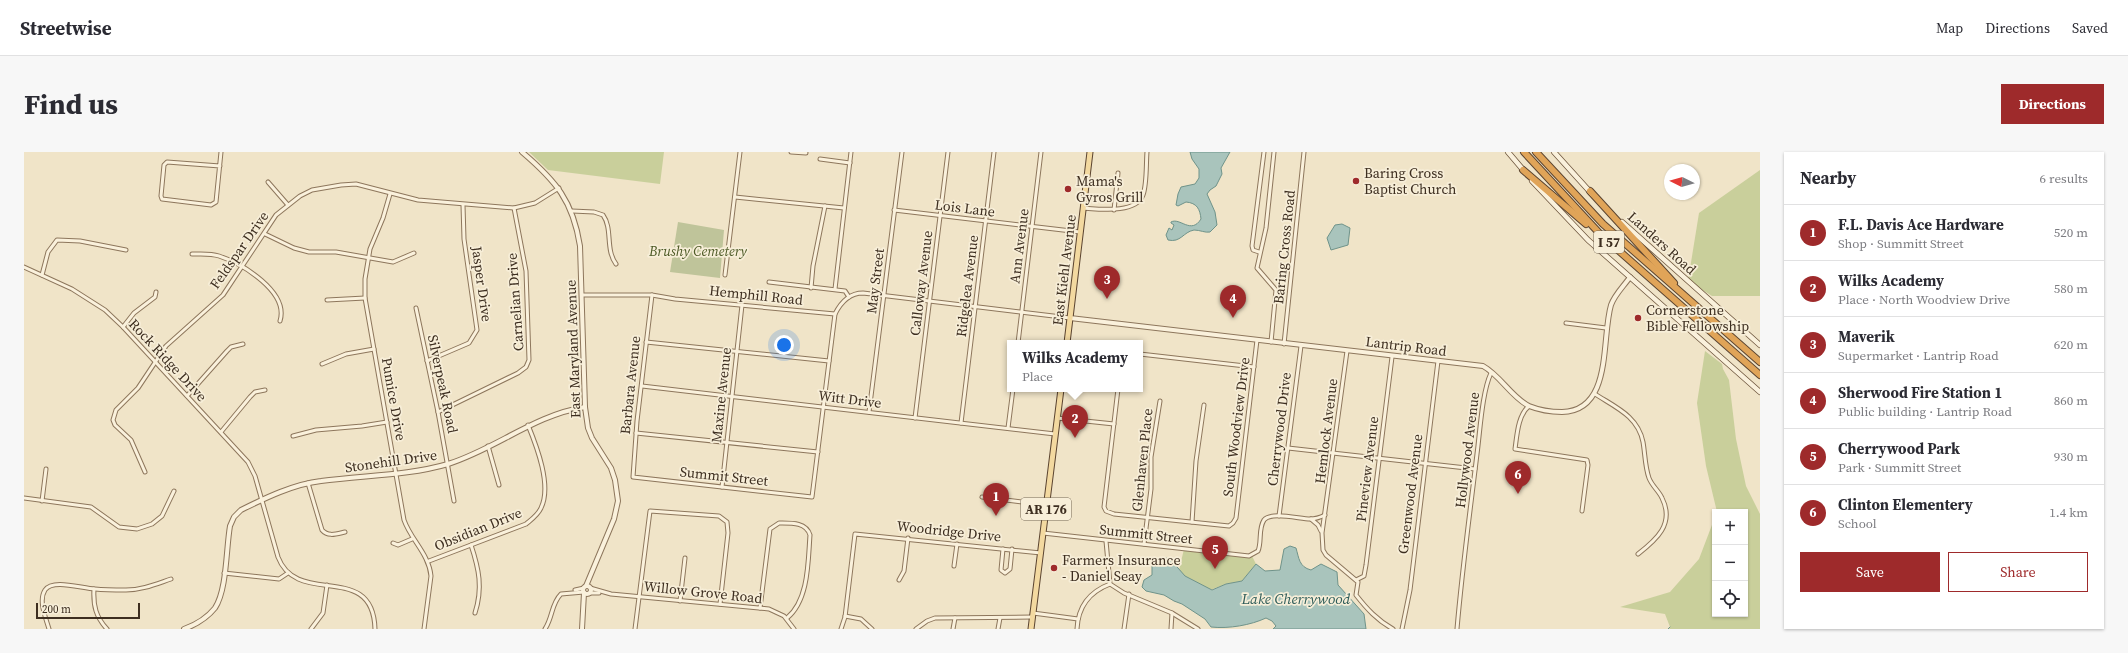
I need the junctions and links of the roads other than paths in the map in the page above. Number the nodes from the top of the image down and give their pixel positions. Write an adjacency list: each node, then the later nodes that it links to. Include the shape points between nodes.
1 (222, 152): 22 (street)
2 (522, 152): 26 (street, East Maryland Avenue)
3 (740, 152): 29 (street)
4 (791, 152): 19 (street)
5 (851, 152): 21 (street)
6 (902, 152): 36 (street, May Street)
7 (948, 152): 39 (street, Calloway Avenue)
8 (994, 152): 40 (street, Ridgelea Avenue)
9 (1042, 152): 41 (street, Ann Avenue)
10 (1090, 152): 35 (main road, East Kiehl Avenue)
11 (1147, 152): 37 (street, via 1143,195 1139,202)
12 (1264, 152): 46 (street, via 1252,246 1253,250)
13 (1274, 152): 46 (street, via 1266,228)
14 (1304, 152): 84 (street, Baring Cross Road)
15 (1508, 152): 23 (main road)
16 (1524, 152): 44 (highway, I 57)
17 (1536, 152): 64 (highway, I 57, via 1603,224)
18 (1554, 152): 27 (main road, Landers Road)
19 (806, 153)
20 (820, 159): 21 (street)
21 (850, 163): 34 (street)
22 (220, 166): 22 (street, via 216,202 211,205 162,199 164,165 167,162)
23 (1523, 170): 44 (highway); 55 (main road, via 1552,203)
24 (1118, 173): 37 (street)
25 (268, 182): 31 (street)
26 (559, 188): 33 (street, Feldspar Drive, via 535,203); 38 (street, East Maryland Avenue)
27 (1590, 191): 64 (highway); 85 (main road, Landers Road)
28 (390, 194): 30 (street, Feldspar Drive, via 418,200); 31 (street, Feldspar Drive, via 356,184 341,185 312,190); 49 (street, Pumice Drive)
29 (735, 197): 32 (street); 54 (street)
30 (463, 204): 33 (street, Feldspar Drive); 92 (street, Jasper Drive, via 464,239 477,330 469,343)
31 (288, 205): 43 (street, Feldspar Drive, via 276,215)
32 (825, 206): 34 (street); 57 (street)
33 (514, 208): 115 (street, Carnelian Drive, via 526,271 530,360 518,374)
34 (844, 208): 58 (street)
35 (1083, 208): 37 (street); 42 (main road, East Kiehl Avenue)
36 (894, 210): 39 (street, Lois Lane); 62 (street, May Street)
37 (1114, 210)
38 (572, 211): 50 (street, via 603,215 607,225 611,256); 60 (street, East Maryland Avenue, via 580,246)
39 (940, 216): 40 (street, Lois Lane); 67 (street, Calloway Avenue)
40 (986, 221): 41 (street, Lois Lane); 69 (street, Ridgelea Avenue)
41 (1032, 227): 42 (street, Lois Lane); 71 (street, Ann Avenue)
42 (1080, 232): 73 (main road, East Kiehl Avenue)
43 (265, 234): 49 (street, via 309,252 336,252); 52 (street, Feldspar Drive)
44 (1601, 235): 100 (highway, I 57)
45 (126, 250): 53 (street, via 80,241 57,240 48,252)
46 (1259, 252): 82 (street, via 1257,268 1276,290)
47 (414, 253): 49 (street, via 393,262)
48 (192, 254): 52 (street, via 220,256)
49 (368, 258): 65 (street, Pumice Drive)
50 (616, 264)
51 (24, 267): 53 (street, Rock Ridge Drive)
52 (241, 268): 74 (street, via 271,288 281,316); 95 (street, Feldspar Drive, via 223,295 173,338)
53 (42, 275): 76 (street, Rock Ridge Drive, via 91,300)
54 (725, 275)
55 (1630, 277): 77 (street, via 1612,303); 106 (main road)
56 (769, 282): 57 (street)
57 (811, 288): 58 (street)
58 (834, 289): 63 (street, via 845,291)
59 (156, 292): 76 (street, via 155,297 134,313)
60 (582, 295): 61 (street, Hemphill Road); 113 (street, East Maryland Avenue)
61 (652, 295): 68 (street, Hemphill Road); 81 (street, Barbara Avenue)
62 (884, 296): 63 (street, via 863,293); 67 (street); 116 (street, May Street)
63 (849, 297): 72 (street)
64 (1687, 297): 96 (highway, I 57)
65 (365, 298): 66 (street); 87 (street, Pumice Drive)
66 (327, 300)
67 (929, 302): 69 (street); 117 (street, Calloway Avenue)
68 (742, 305): 72 (street, Hemphill Road); 88 (street, Maxine Avenue)
69 (975, 307): 71 (street); 120 (street, Ridgelea Avenue)
70 (416, 308): 92 (street, Silverpeak Road)
71 (1022, 313): 73 (street); 78 (street, Ann Avenue)
72 (835, 314): 93 (street)
73 (1070, 318): 79 (main road, East Kiehl Avenue); 80 (street, Lantrip Road)
74 (280, 322)
75 (1566, 323): 77 (street)
76 (123, 327): 95 (street, Rock Ridge Drive)
77 (1606, 328): 107 (street, via 1600,380)
78 (1018, 340)
79 (1067, 340)
80 (1257, 340): 82 (street, Lantrip Road); 98 (street, South Woodview Drive)
81 (646, 342): 88 (street); 101 (street, Barbara Avenue)
82 (1271, 342): 84 (street, Lantrip Road)
83 (243, 344): 108 (street, via 231,347)
84 (1284, 344): 86 (street, Lantrip Road)
85 (1760, 345)
86 (1300, 346): 89 (street, Lantrip Road); 130 (street, Cherrywood Drive)
87 (374, 349): 97 (street, via 346,354); 119 (street, Pumice Drive)
88 (737, 351): 93 (street); 109 (street, Maxine Avenue)
89 (1347, 351): 91 (street, Lantrip Road); 132 (street, Hemlock Avenue)
90 (1143, 355): 98 (street)
91 (1392, 356): 94 (street, Lantrip Road); 133 (street, Pineview Avenue)
92 (427, 361): 115 (street, Silverpeak Road)
93 (829, 361): 114 (street)
94 (1438, 361): 99 (street, Lantrip Road, via 1483,366); 134 (street, Greenwood Avenue)
95 (154, 362): 108 (street, Rock Ridge Drive); 138 (street, Feldspar Drive, via 138,388 116,410 113,420 131,440)
96 (1760, 362)
97 (322, 364)
98 (1254, 367): 156 (street, South Woodview Drive, via 1236,516 1233,523 1226,526)
99 (1491, 373): 112 (street, Lantrip Road); 137 (street, Hollywood Avenue)
100 (1760, 375)
101 (642, 386): 109 (street, Witt Drive); 125 (street, Barbara Avenue)
102 (265, 390): 124 (street, via 260,390 250,397)
103 (1013, 392): 123 (street)
104 (1061, 392): 118 (main road, AR 176)
105 (1118, 392): 121 (street)
106 (1760, 392)
107 (1595, 394): 112 (street, Lantrip Road, via 1588,403 1574,411 1555,412); 170 (street, via 1630,416 1638,425 1648,476 1665,505 1663,530 1652,544)
108 (187, 396): 124 (street, Rock Ridge Drive)
109 (732, 396): 114 (street, Witt Drive); 128 (street, Maxine Avenue)
110 (1160, 401): 154 (street, Glenhaven Place)
111 (1204, 405): 156 (street, via 1196,461)
112 (1529, 406): 151 (street, via 1517,431 1515,449 1586,460 1587,476)
113 (585, 407): 122 (street, Stonehill Drive, via 553,414); 182 (street, East Maryland Avenue, via 592,438 611,468 618,501 614,520)
114 (823, 407): 116 (street, Witt Drive); 131 (street)
115 (438, 412): 135 (street, Silverpeak Road)
116 (869, 412): 117 (street, Witt Drive)
117 (915, 418): 120 (street, Witt Drive)
118 (1057, 418): 121 (street); 126 (main road, AR 176)
119 (387, 422): 127 (street, via 316,430); 139 (street, Pumice Drive)
120 (961, 423): 123 (street, Witt Drive)
121 (1114, 424): 154 (street, via 1105,509 1110,514)
122 (528, 425): 129 (street, Stonehill Drive); 166 (street, Obsidian Drive, via 545,484 542,507 526,524)
123 (1008, 428): 126 (street, Witt Drive)
124 (221, 432): 147 (street, Rock Ridge Drive, via 248,462)
125 (636, 433): 128 (street); 140 (street, Barbara Avenue)
126 (1055, 434): 150 (main road, AR 176)
127 (293, 436)
128 (727, 442): 131 (street); 143 (street, Maxine Avenue)
129 (488, 446): 135 (street, Stonehill Drive); 142 (street)
130 (1288, 448): 132 (street); 153 (street, Cherrywood Drive)
131 (818, 452): 143 (street, Summit Street, via 812,497)
132 (1333, 453): 133 (street); 152 (street, Hemlock Avenue)
133 (1379, 458): 134 (street); 178 (street, Pineview Avenue, via 1364,576)
134 (1425, 463): 137 (street); 217 (street, Greenwood Avenue, via 1410,590)
135 (448, 464): 139 (street, Stonehill Drive); 149 (street, Silverpeak Road)
136 (46, 469): 148 (street)
137 (1475, 469): 218 (street, Hollywood Avenue)
138 (145, 472)
139 (396, 474): 141 (street, Stonehill Drive); 161 (street, Pumice Drive, via 404,520)
140 (633, 477): 143 (street, Summit Street)
141 (308, 483): 147 (street, Stonehill Drive); 157 (street, via 322,530 332,535)
142 (499, 485)
143 (722, 487)
144 (174, 491): 148 (street, via 162,516 152,524 137,529 119,527 91,507)
145 (982, 497): 150 (street)
146 (24, 498): 148 (street)
147 (262, 500): 174 (street, Stonehill Drive, via 241,510 234,518 228,537); 175 (street, Rock Ridge Drive, via 278,557)
148 (42, 501)
149 (454, 502)
150 (1046, 505): 158 (main road, AR 176)
151 (1582, 511)
152 (1325, 514): 155 (street); 159 (street, Hemlock Avenue)
153 (1279, 516): 155 (street); 165 (street, Summitt Street, via 1266,518 1261,528 1258,551 1249,556)
154 (1147, 518): 156 (street); 165 (street, Glenhaven Place)
155 (1311, 520): 159 (street, via 1318,525)
156 (1192, 522)
157 (345, 532)
158 (1043, 533): 162 (street, Summitt Street); 169 (main road, AR 176)
159 (1322, 533): 178 (street, Hemlock Avenue, via 1323,550 1326,555)
160 (908, 538): 164 (street, Woodridge Drive); 177 (street, via 904,571); 191 (street, Woodridge Drive, via 855,534)
161 (412, 539): 163 (street, via 398,546); 172 (street, Pumice Drive)
162 (1106, 541): 165 (street, Summitt Street); 179 (street)
163 (393, 543)
164 (957, 544): 167 (street, Woodridge Drive); 173 (street)
165 (1144, 544)
166 (471, 545): 172 (street, Obsidian Drive); 188 (street, via 480,579 479,600)
167 (1003, 549): 168 (street, Woodridge Drive); 168 (street, via 1000,570 1005,573 1010,569)
168 (1012, 550): 169 (street, Woodridge Drive)
169 (1041, 553): 190 (main road, AR 176)
170 (1638, 554)
171 (685, 558): 185 (street)
172 (429, 561): 201 (street, via 431,576)
173 (954, 566)
174 (224, 573): 175 (street, via 279,579); 198 (street, Stonehill Drive, via 215,608 206,618)
175 (288, 573): 180 (street, via 299,580)
176 (171, 579): 181 (street, via 145,588)
177 (899, 580)
178 (1356, 580): 216 (street, via 1356,595 1370,613)
179 (1110, 584): 183 (street); 195 (street, via 1090,595)
180 (327, 585): 199 (street, via 323,613); 200 (street, via 347,588 364,597 371,607)
181 (94, 589): 196 (street, via 56,585 44,590 42,602); 197 (street, via 94,609)
182 (587, 590): 184 (street, Willow Grove Road); 202 (street, via 561,594 555,599); 203 (street, East Maryland Avenue)
183 (1128, 594): 189 (street); 213 (street)
184 (639, 596): 185 (street, Willow Grove Road); 186 (street, via 650,511 693,513 719,516 728,524); 204 (street)
185 (680, 600): 186 (street, Willow Grove Road)
186 (720, 604): 187 (street, Willow Grove Road)
187 (760, 608): 192 (street, Willow Grove Road, via 773,610); 192 (street, via 770,529 779,523 802,525 808,529 810,535 805,581 799,603)
188 (475, 613)
189 (1172, 613): 214 (street); 215 (street)
190 (1033, 615): 194 (street); 195 (street); 211 (main road, AR 176)
191 (845, 616): 206 (street); 207 (street, via 861,619)
192 (787, 618): 205 (street)
193 (954, 618): 194 (street); 208 (street, via 929,619); 209 (street)
194 (1000, 618): 210 (street)
195 (1078, 618): 212 (street)
196 (49, 629)
197 (106, 629)
198 (184, 629)
199 (311, 629)
200 (375, 629)
201 (424, 629)
202 (545, 629)
203 (582, 629)
204 (635, 629)
205 (794, 629)
206 (841, 629)
207 (872, 629)
208 (916, 629)
209 (953, 629)
210 (998, 629)
211 (1031, 629)
212 (1077, 629)
213 (1124, 629)
214 (1171, 629)
215 (1198, 629)
216 (1393, 629)
217 (1402, 629)
218 (1457, 629)

